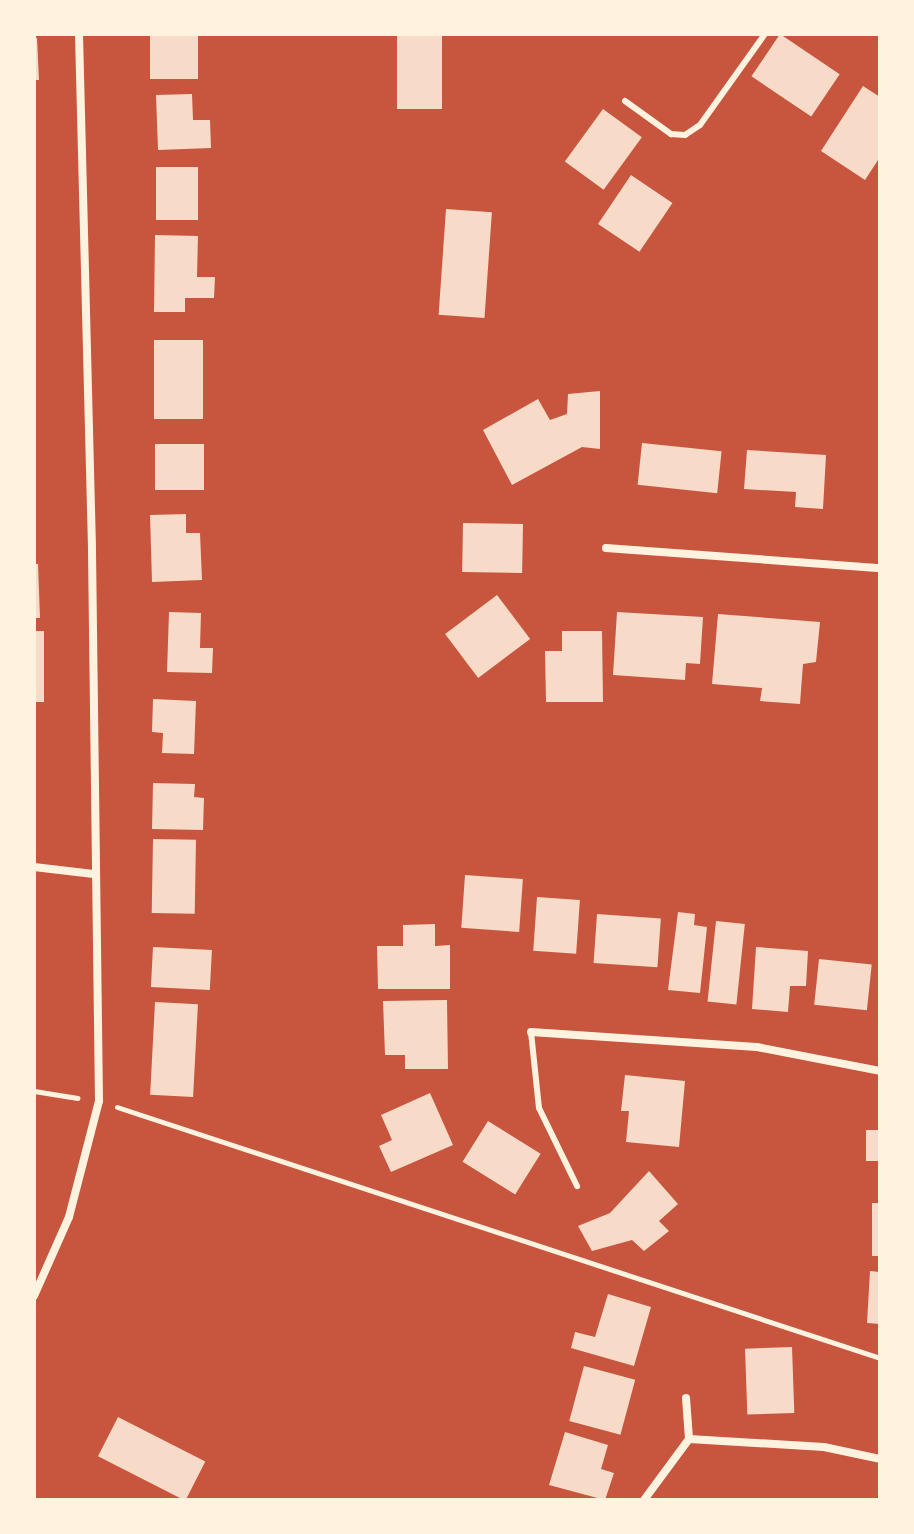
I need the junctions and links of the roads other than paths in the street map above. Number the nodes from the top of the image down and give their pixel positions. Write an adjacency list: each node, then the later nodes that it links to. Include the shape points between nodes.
1 (79, 34): 7 (street)
2 (765, 34): 3 (lane, via 700,125 685,135 671,134)
3 (625, 101)
4 (606, 548): 5 (street)
5 (880, 568)
6 (34, 867): 7 (street)
7 (94, 874): 11 (street, via 99,1101 69,1217)
8 (531, 1032): 9 (street, via 757,1047); 10 (lane, via 539,1108)
9 (880, 1071)
10 (577, 1186)
11 (34, 1296)
12 (686, 1398): 13 (street)
13 (689, 1439): 14 (street, via 824,1447); 15 (street)
14 (880, 1459)
15 (644, 1500)

